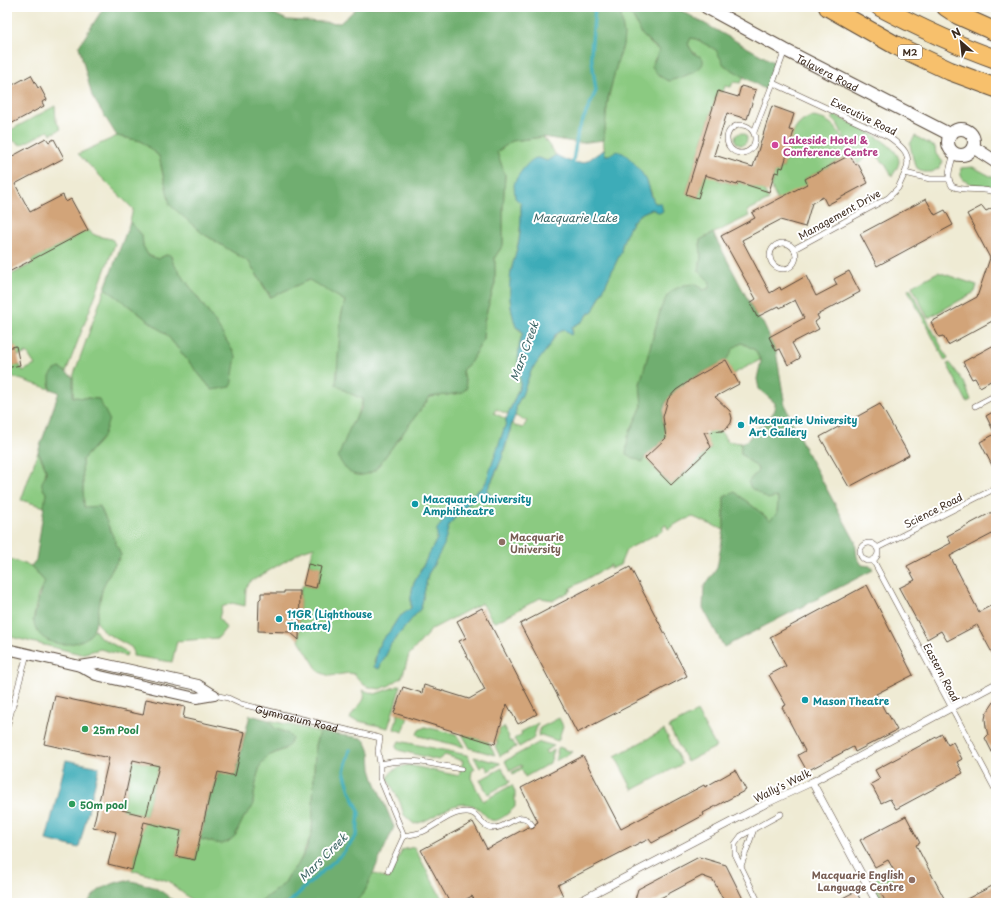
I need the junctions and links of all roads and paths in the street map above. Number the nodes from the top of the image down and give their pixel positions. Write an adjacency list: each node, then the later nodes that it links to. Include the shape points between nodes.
1 (706, 7): 8 (street, Talavera Road)
2 (828, 7): 11 (highway, M2, via 902,48 950,71)
3 (880, 7): 6 (highway)
4 (894, 7): 6 (lane)
5 (946, 7): 7 (highway)
6 (918, 27): 9 (highway)
7 (996, 32)
8 (785, 50): 10 (lane); 13 (street, Talavera Road)
9 (996, 59)
10 (773, 83): 12 (lane); 17 (lane, Executive Road, via 889,137 906,154)
11 (996, 88)
12 (754, 132): 12 (lane, via 755,141 746,153 736,153 729,147 727,138 734,127 742,125)
13 (951, 135): 14 (street, via 957,130 969,132 973,139); 15 (street, via 948,142)
14 (973, 147): 15 (street, via 965,154); 16 (street)
15 (954, 153): 18 (lane)
16 (996, 162)
17 (906, 173): 18 (lane, via 930,179); 20 (lane, Management Drive, via 898,188 888,198)
18 (948, 179): 19 (lane, via 952,186 960,189)
19 (996, 193)
20 (794, 249): 20 (lane, Management Drive, via 796,257 792,266 780,269 772,264 770,251 777,244 786,243)
21 (996, 395): 22 (lane)
22 (974, 406)
23 (996, 488): 24 (lane, Science Road)
24 (877, 548): 25 (lane, via 878,554); 25 (lane, via 868,543 861,548 862,558 867,561)
25 (873, 560): 30 (lane, Eastern Road)
26 (7, 649): 27 (street, Gymnasium Road)
27 (27, 654): 29 (street, Gymnasium Road, via 80,666 96,675 196,698); 31 (lane)
28 (996, 684): 30 (street, Wally's Walk)
29 (214, 696): 32 (lane, Gymnasium Road, via 380,738)
30 (952, 708): 34 (street, Wally's Walk); 35 (lane, Eastern Road)
31 (7, 727)
32 (380, 764): 33 (lane, via 409,760); 39 (lane, via 380,778)
33 (461, 769)
34 (812, 782): 42 (street, Wally's Walk); 44 (street)
35 (996, 791)
36 (781, 814): 38 (lane)
37 (532, 825): 39 (lane, via 524,818 517,818 505,826 492,829 486,827 478,816 460,813 421,832)
38 (754, 829): 40 (lane); 40 (lane, via 741,836 735,844 735,854)
39 (404, 836): 41 (lane)
40 (741, 866): 43 (lane)
41 (388, 871)
42 (576, 903)
43 (759, 903)
44 (877, 903)

